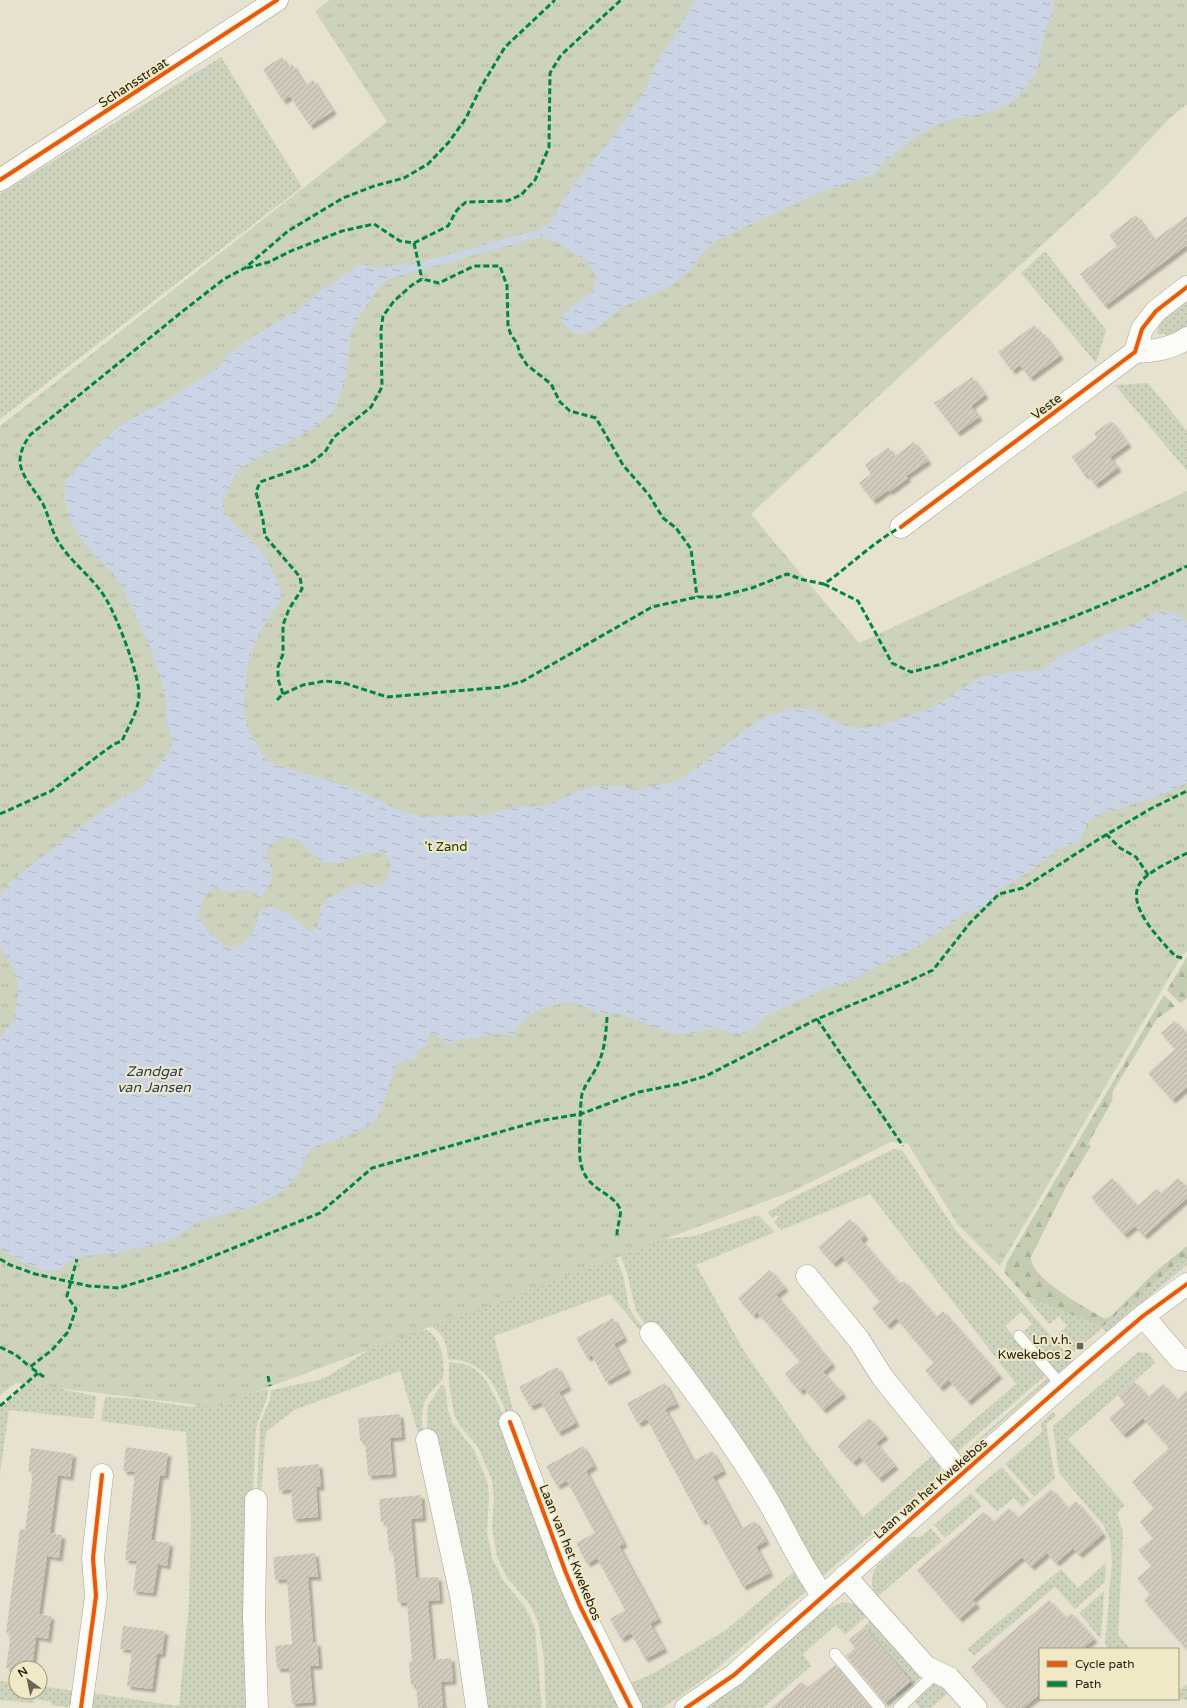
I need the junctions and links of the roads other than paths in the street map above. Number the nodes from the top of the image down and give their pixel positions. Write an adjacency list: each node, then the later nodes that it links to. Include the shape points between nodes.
1 (277, 0): 2 (street, Schansstraat)
2 (0, 180)
3 (1187, 288): 5 (street, via 1156,311 1142,329)
4 (1187, 338): 5 (street, via 1178,344 1155,351)
5 (1135, 352): 6 (street, Veste)
6 (901, 527)
7 (807, 1276): 16 (street, Laan van het Kwekebos, via 859,1340 883,1378)
8 (1187, 1284): 9 (street, Laan van het Kwekebos)
9 (1143, 1316): 12 (street, via 1180,1359); 13 (street, Laan van het Kwekebos)
10 (651, 1333): 20 (street, via 745,1464 811,1580)
11 (1019, 1336): 13 (lane)
12 (1187, 1360)
13 (1062, 1386): 16 (street, Laan van het Kwekebos)
14 (510, 1422): 26 (street, Laan van het Kwekebos, via 569,1579)
15 (427, 1440): 25 (street, via 461,1596)
16 (961, 1474): 19 (street, Laan van het Kwekebos)
17 (102, 1475): 23 (street, via 93,1558 96,1596)
18 (256, 1500): 24 (street, via 254,1617)
19 (845, 1576): 20 (street, Laan van het Kwekebos); 22 (street, via 926,1667)
20 (823, 1596): 27 (street, Laan van het Kwekebos, via 734,1675)
21 (835, 1654): 28 (lane)
22 (937, 1672): 29 (lane); 30 (street, via 949,1678)
23 (81, 1708)
24 (257, 1708)
25 (478, 1708)
26 (631, 1708)
27 (686, 1708)
28 (880, 1708)
29 (899, 1708)
30 (976, 1708)

